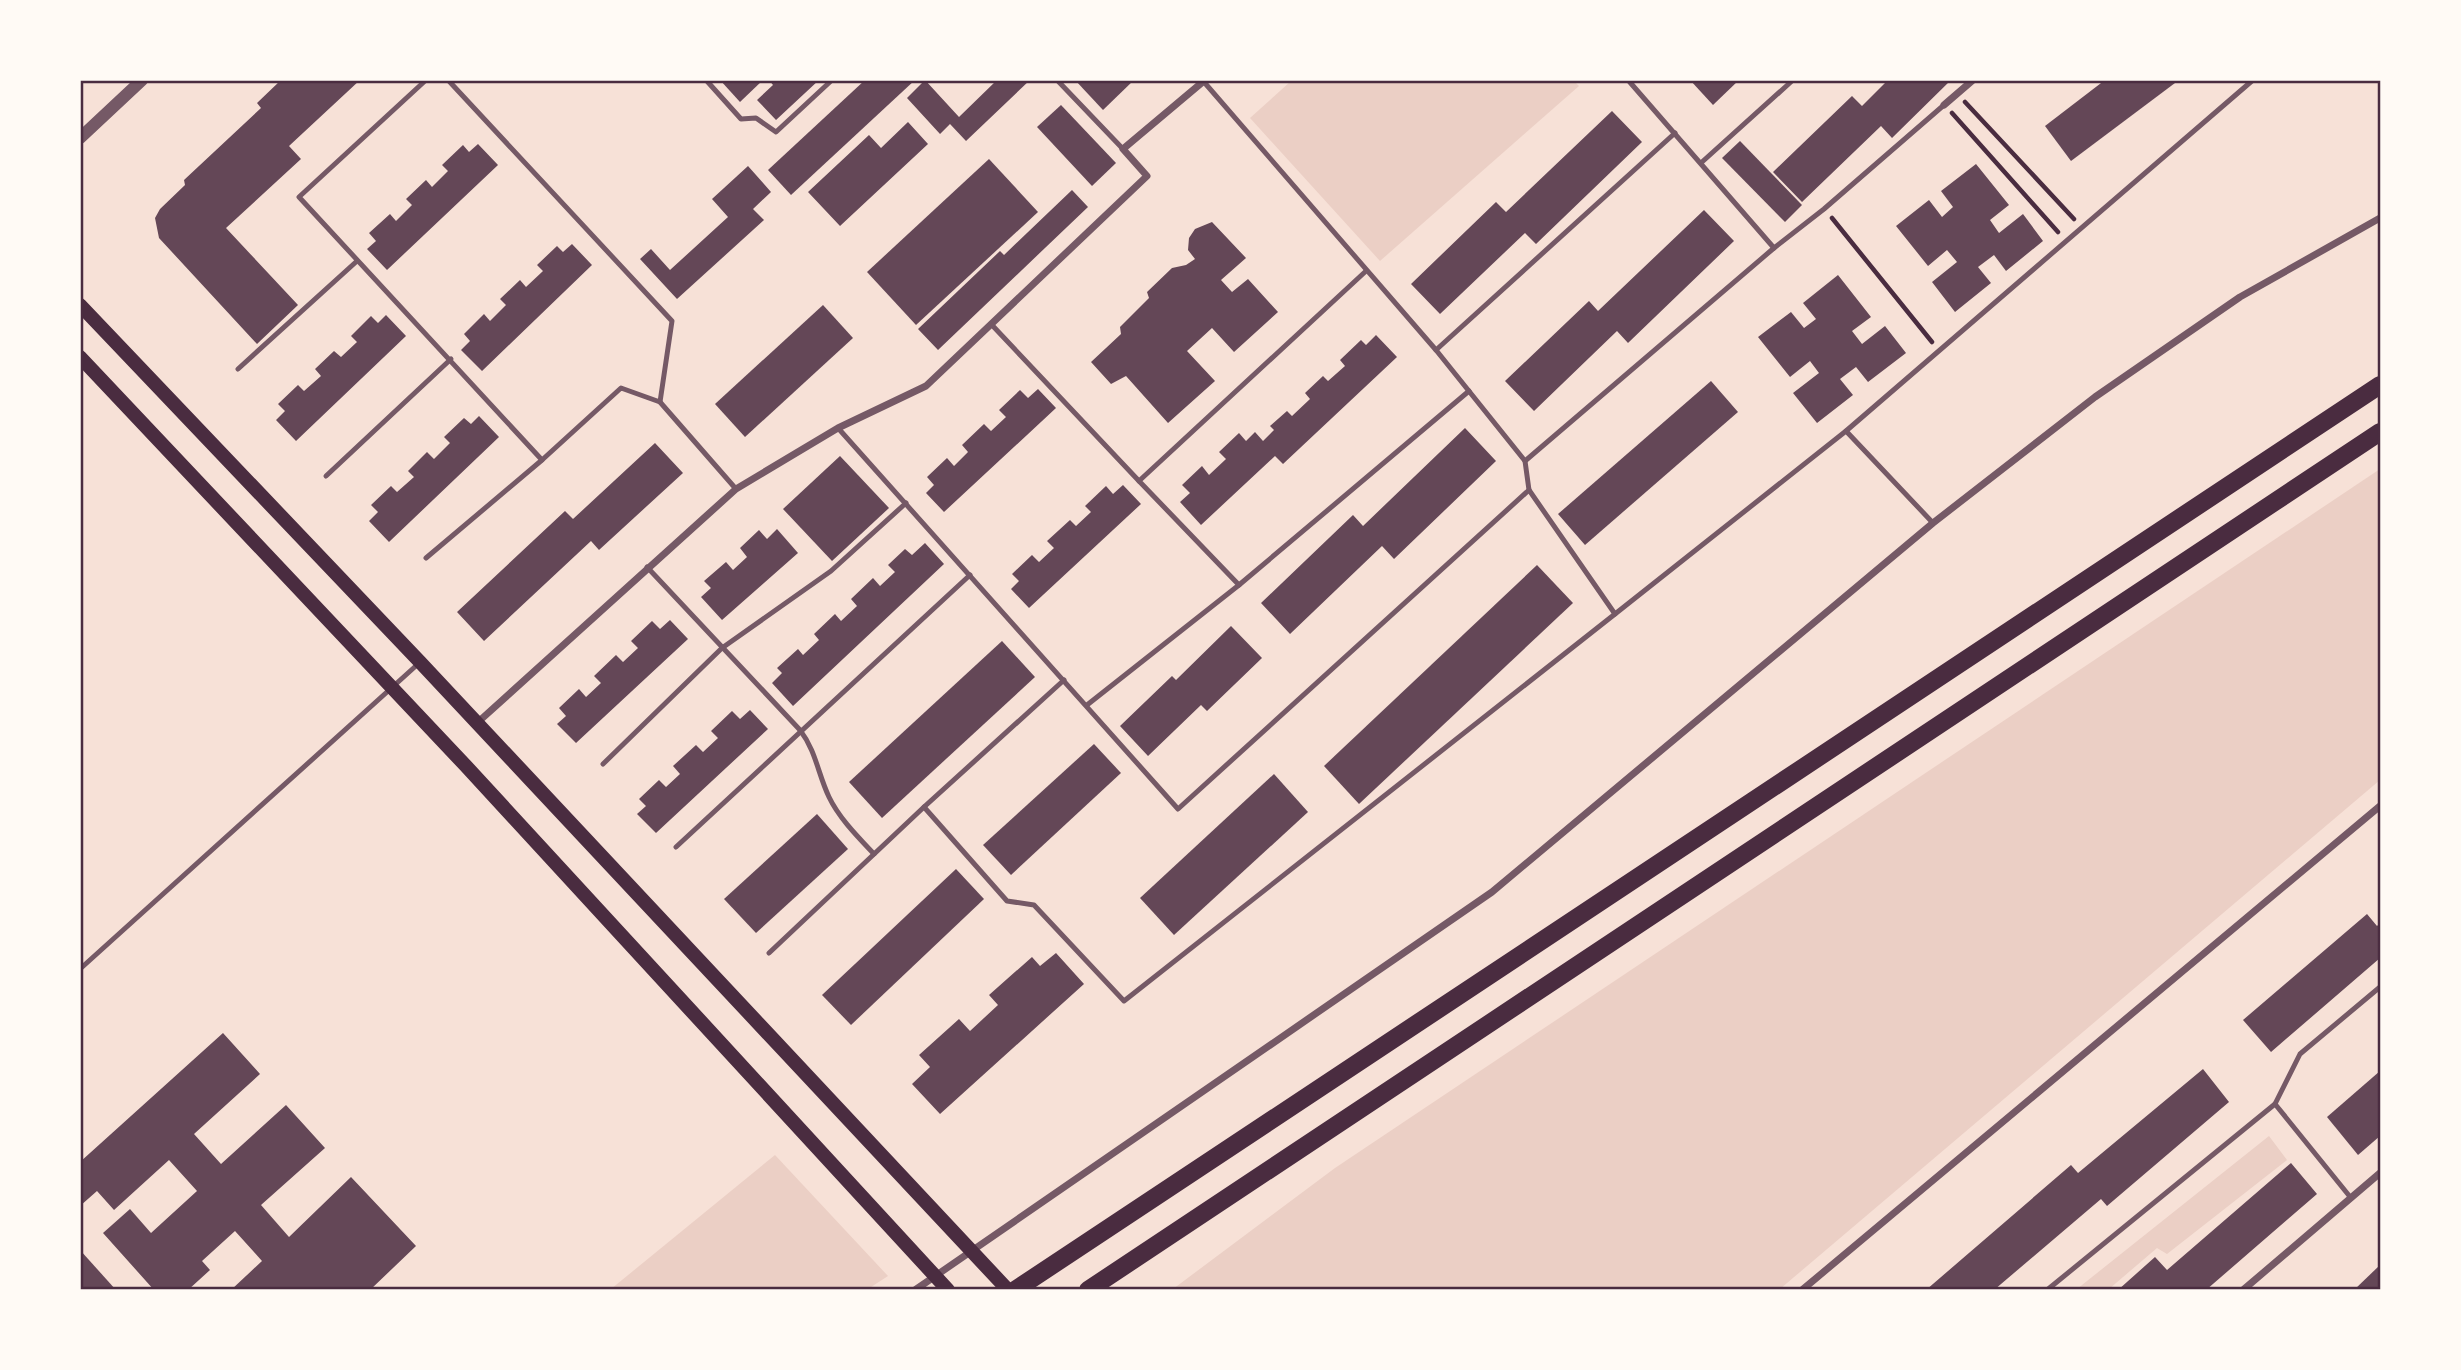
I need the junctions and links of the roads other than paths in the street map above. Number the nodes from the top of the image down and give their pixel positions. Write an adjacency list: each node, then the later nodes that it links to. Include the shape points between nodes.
1 (142, 80): 14 (street)
2 (426, 80): 19 (lane, via 299,197)
3 (448, 80): 29 (lane, via 672,321)
4 (706, 80): 5 (lane, via 741,119 756,118 776,132)
5 (832, 80)
6 (1057, 80): 15 (lane)
7 (1628, 80): 13 (lane)
8 (1793, 80): 16 (lane)
9 (1973, 80): 12 (street)
10 (2253, 80): 31 (lane)
11 (1204, 81): 15 (street); 20 (lane)
12 (1944, 105): 18 (lane)
13 (1675, 133): 16 (lane); 23 (lane)
14 (80, 138)
15 (1123, 149): 22 (street, via 1147,176)
16 (1702, 162): 18 (lane)
17 (2381, 218): 40 (street, via 2229,305 2095,397)
18 (1774, 248): 34 (lane)
19 (357, 261): 25 (lane); 26 (lane)
20 (1366, 271): 23 (lane); 36 (lane)
21 (80, 305): 47 (main road)
22 (991, 324): 30 (street, via 926,386); 36 (lane)
23 (1436, 350): 28 (lane)
24 (80, 358): 49 (main road)
25 (451, 359): 33 (lane); 35 (lane)
26 (237, 369)
27 (2381, 385): 69 (main road)
28 (1469, 390): 34 (lane); 44 (lane)
29 (660, 402): 33 (lane, via 621,388); 37 (lane)
30 (838, 428): 37 (street); 39 (lane)
31 (1846, 431): 40 (lane); 45 (lane)
32 (2381, 432): 70 (main road)
33 (542, 460): 41 (lane)
34 (1525, 461): 38 (lane)
35 (326, 476)
36 (1139, 481): 44 (lane)
37 (736, 489): 42 (street)
38 (1529, 490): 45 (lane); 50 (lane, via 1178,809)
39 (905, 503): 43 (lane); 46 (lane, via 831,571)
40 (1933, 523): 64 (street, via 1492,892)
41 (426, 558)
42 (648, 567): 46 (lane); 51 (street)
43 (970, 575): 48 (lane); 52 (lane)
44 (1239, 585): 50 (lane)
45 (1615, 614): 55 (lane, via 1124,1001 1034,905 1007,901)
46 (723, 648): 52 (lane); 53 (lane)
47 (420, 662): 49 (lane); 51 (main road)
48 (1064, 680): 50 (lane); 55 (lane)
49 (393, 687): 59 (lane); 65 (main road)
50 (1087, 705)
51 (476, 723): 64 (main road)
52 (800, 730): 56 (lane); 57 (lane, via 830,798)
53 (603, 764)
54 (2381, 806): 71 (street)
55 (924, 807): 57 (lane)
56 (676, 847)
57 (874, 854): 58 (lane)
58 (769, 953)
59 (80, 970)
60 (2381, 987): 61 (lane, via 2300,1054)
61 (2275, 1104): 63 (lane); 72 (lane)
62 (2381, 1173): 63 (street)
63 (2351, 1198): 73 (street)
64 (971, 1250): 65 (street); 68 (main road)
65 (935, 1276): 66 (street); 67 (main road)
66 (915, 1290)
67 (948, 1290)
68 (1008, 1290)
69 (1015, 1290)
70 (1088, 1290)
71 (1802, 1290)
72 (2047, 1290)
73 (2244, 1290)

